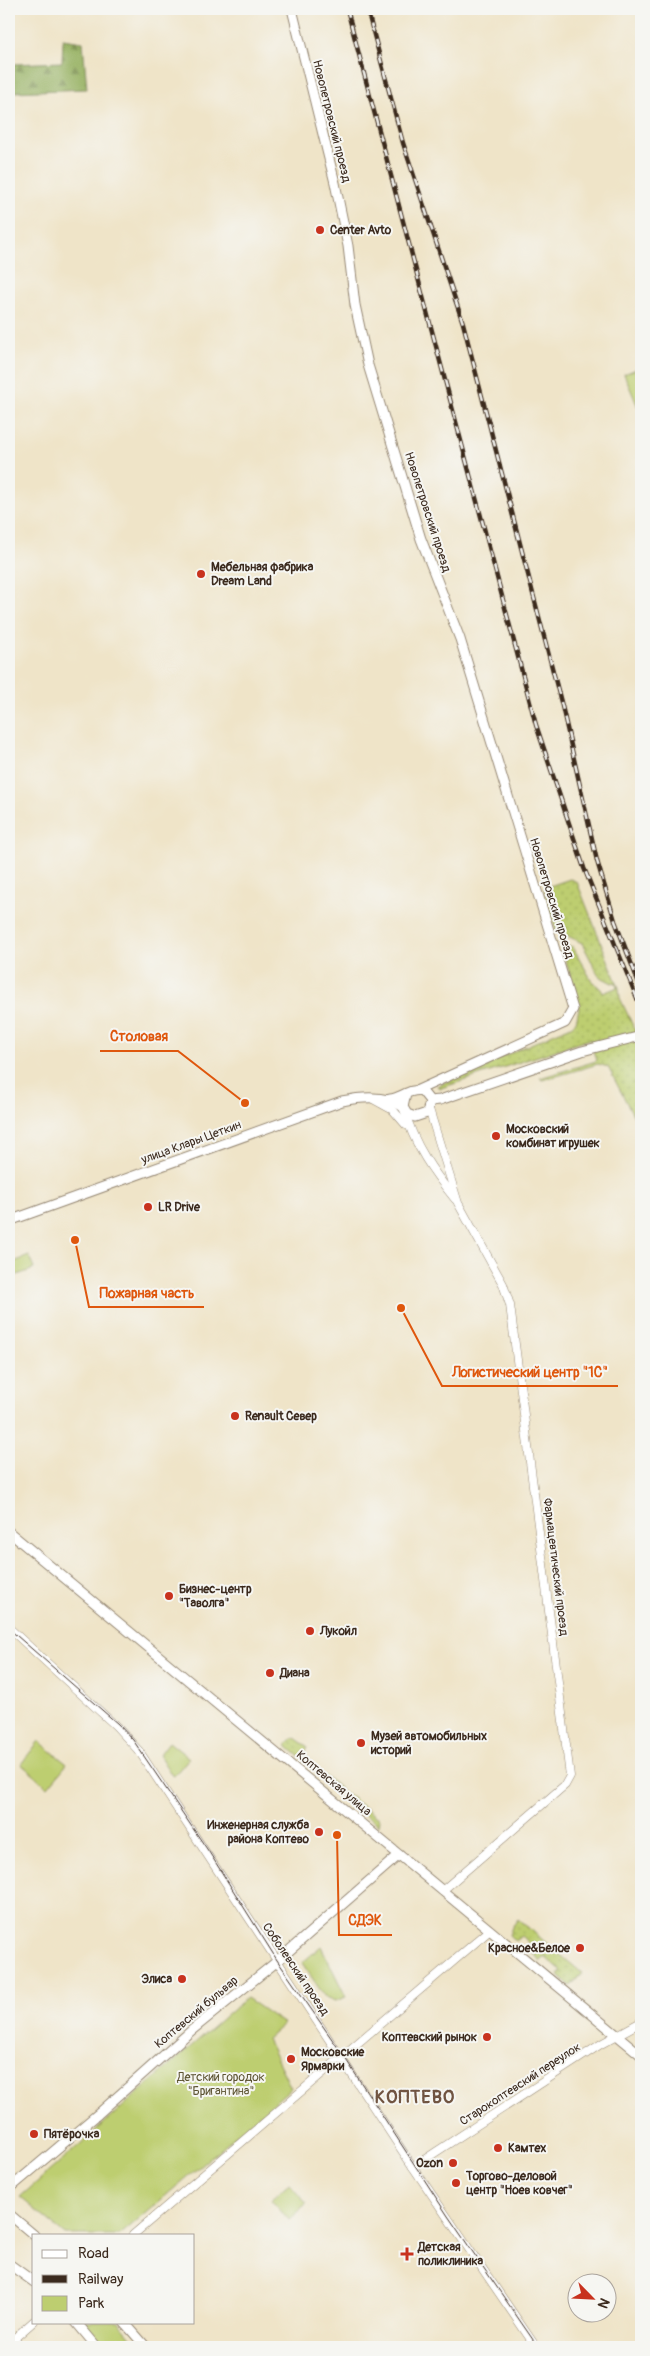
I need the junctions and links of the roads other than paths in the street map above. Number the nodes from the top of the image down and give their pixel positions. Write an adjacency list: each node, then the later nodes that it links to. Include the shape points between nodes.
1 (292, 9): 3 (street, Новопетровский проезд, via 335,183 368,365 421,539 460,639 573,1009 565,1023)
2 (641, 1036): 7 (street, via 582,1051)
3 (418, 1090): 4 (street); 7 (street, via 426,1093)
4 (406, 1094): 6 (street, улица Клары Цеткин); 8 (street)
5 (368, 1098): 6 (street, улица Клары Цеткин); 9 (street, Фармацевтический проезд, via 393,1110); 11 (street, улица Клары Цеткин, via 321,1108)
6 (384, 1099): 8 (street, улица Клары Цеткин)
7 (430, 1105): 8 (street, via 419,1117 411,1116); 10 (street, Фармацевтический проезд)
8 (404, 1109): 9 (street, Фармацевтический проезд)
9 (409, 1129): 10 (street, Фармацевтический проезд)
10 (458, 1203): 15 (street, Фармацевтический проезд, via 503,1284 510,1305 570,1776 565,1785)
11 (9, 1221)
12 (9, 1532): 14 (street, Коптевская улица)
13 (9, 1628): 17 (street, Соболевский проезд, via 132,1741)
14 (399, 1855): 15 (street, Коптевская улица); 17 (street, Коптевский бульвар)
15 (442, 1891): 16 (street, Коптевская улица)
16 (490, 1930): 19 (street, Коптевская улица); 21 (street)
17 (276, 1961): 21 (street, Соболевский проезд); 23 (street, Коптевский бульвар)
18 (641, 2022): 19 (street, Старокоптевский переулок)
19 (617, 2035): 20 (street, Коптевская улица); 22 (street, Старокоптевский переулок)
20 (641, 2055)
21 (341, 2056): 22 (street, Соболевский проезд); 26 (street)
22 (413, 2167): 35 (street, Соболевский проезд)
23 (9, 2189)
24 (9, 2214): 25 (street)
25 (33, 2234)
26 (134, 2234)
27 (9, 2264): 28 (street)
28 (32, 2281)
29 (32, 2323): 32 (street)
30 (78, 2324): 33 (street)
31 (126, 2324): 34 (street)
32 (9, 2343)
33 (97, 2347)
34 (146, 2347)
35 (536, 2347)

